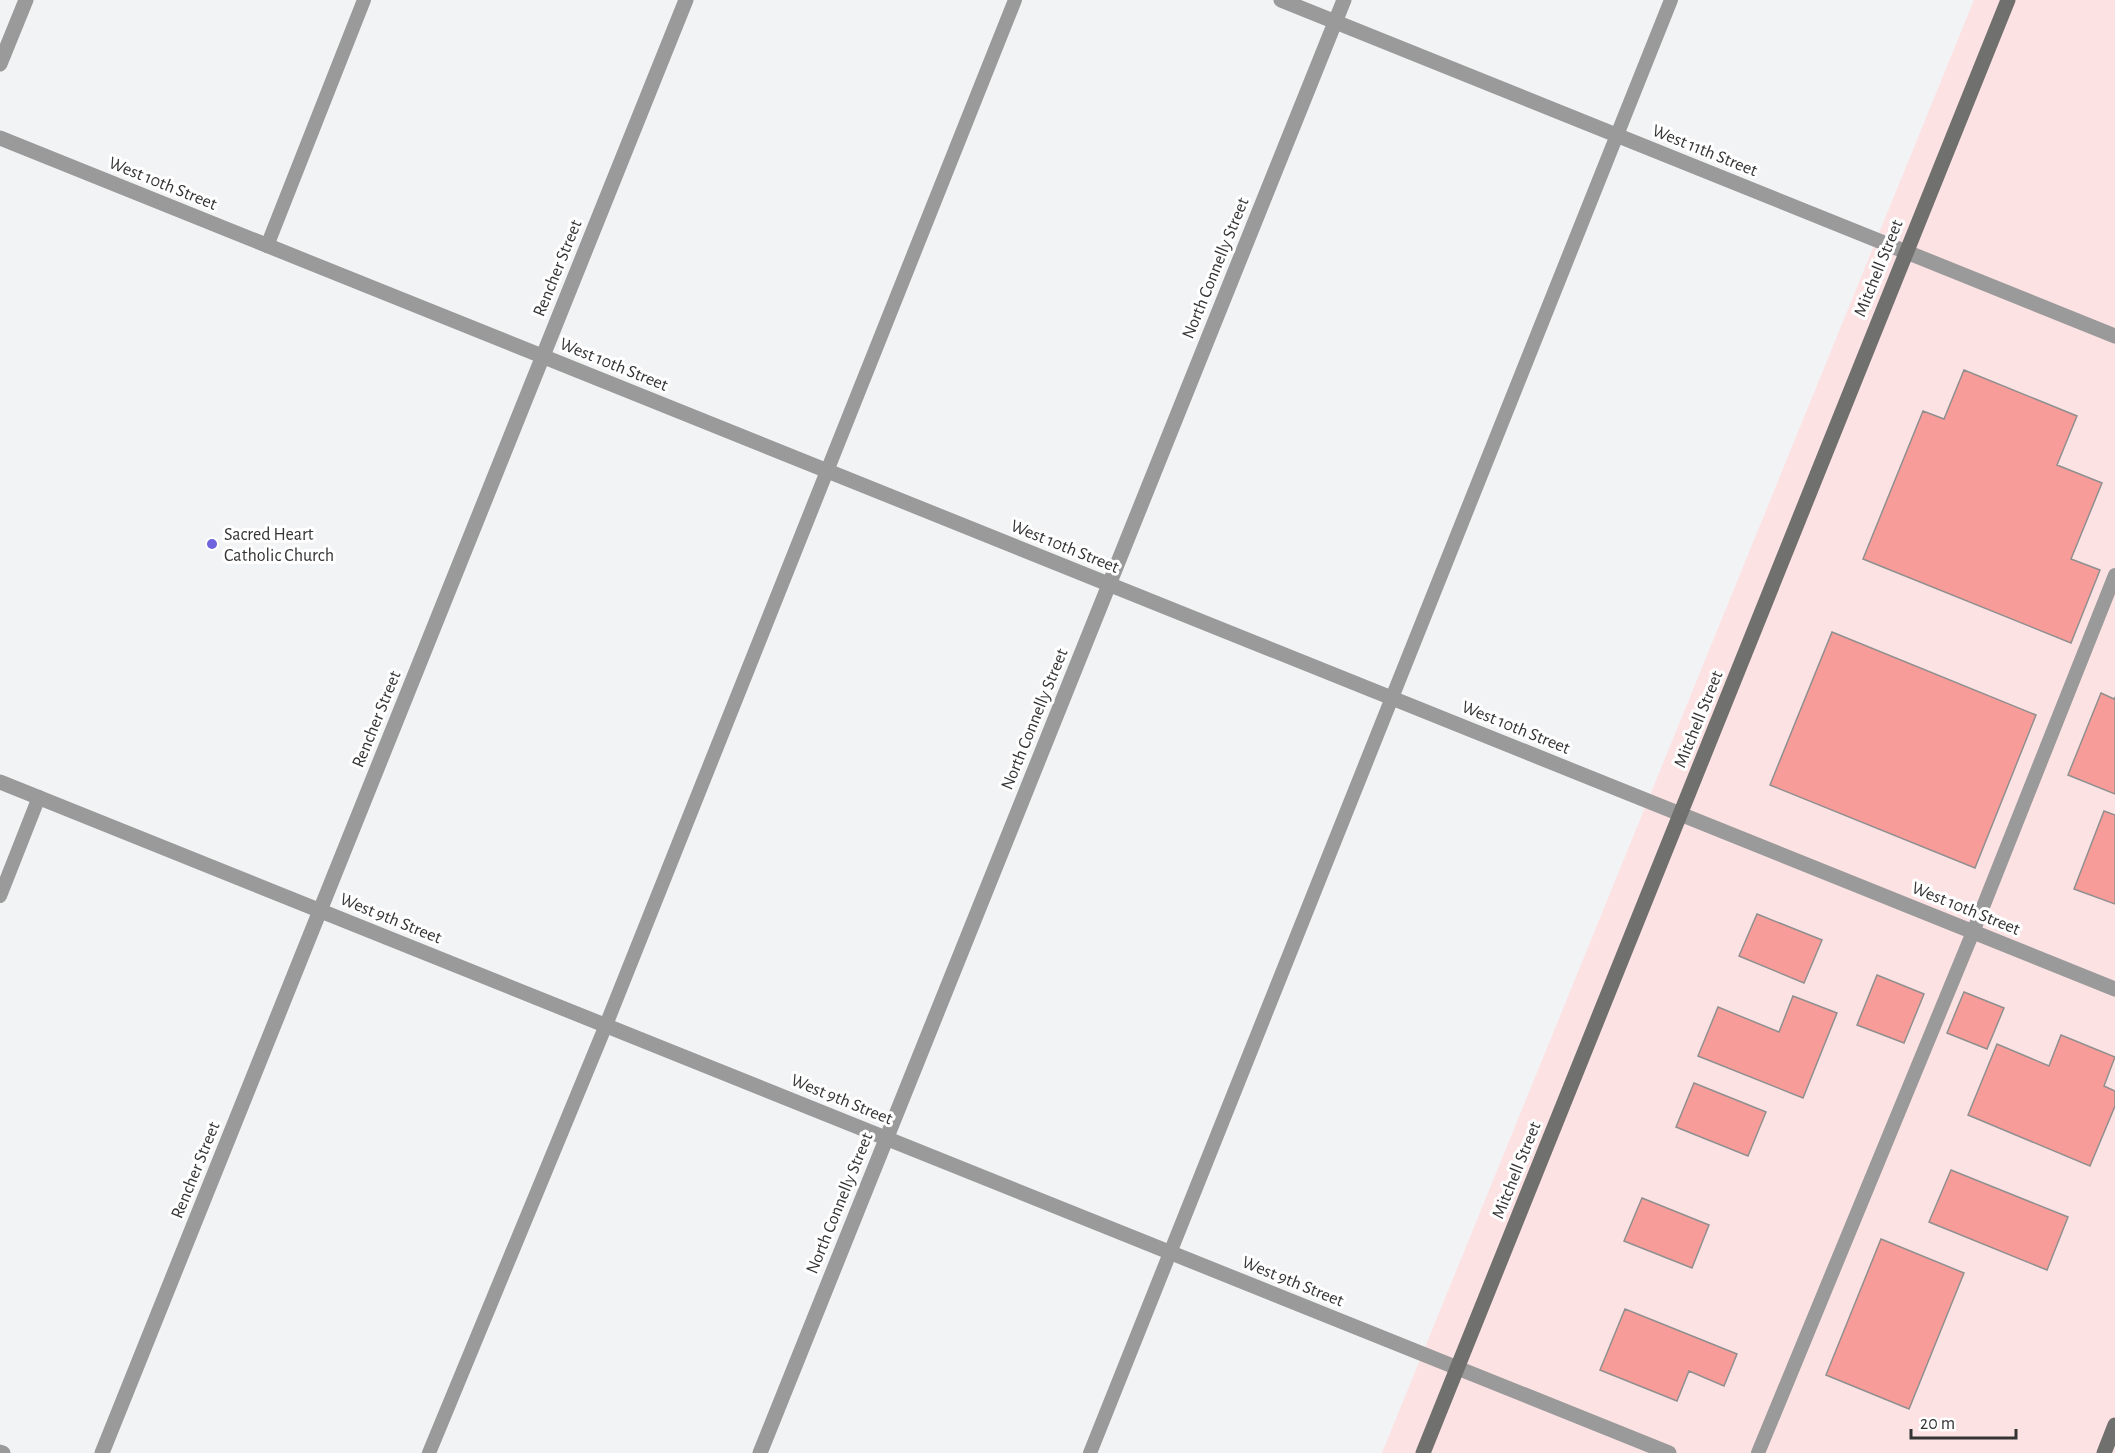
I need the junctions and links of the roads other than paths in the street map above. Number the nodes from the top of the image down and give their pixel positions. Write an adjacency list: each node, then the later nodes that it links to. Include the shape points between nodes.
1 (26, 0): 10 (street)
2 (364, 0): 13 (lane)
3 (686, 0): 16 (street, Rencher Street)
4 (1015, 0): 17 (lane)
5 (1281, 0): 9 (street, West 11th Street)
6 (1344, 0): 9 (street, North Connelly Street)
7 (1671, 0): 11 (lane)
8 (2008, 0): 14 (street, Mitchell Street)
9 (1336, 22): 11 (street, West 11th Street); 19 (street, North Connelly Street)
10 (0, 64)
11 (1617, 135): 14 (street, West 11th Street); 20 (lane)
12 (0, 138): 13 (street, West 10th Street)
13 (267, 246): 16 (street, West 10th Street)
14 (1905, 252): 15 (street, West 11th Street); 23 (street, Mitchell Street)
15 (2115, 336)
16 (543, 357): 17 (street, West 10th Street); 25 (street, Rencher Street)
17 (828, 471): 19 (street, West 10th Street); 28 (lane)
18 (2115, 575): 26 (lane)
19 (1109, 585): 20 (street, West 10th Street); 29 (street, North Connelly Street)
20 (1392, 699): 23 (street, West 10th Street); 30 (lane)
21 (0, 782): 22 (street, West 9th Street)
22 (39, 797): 24 (lane); 25 (street, West 9th Street)
23 (1681, 814): 26 (street, West 10th Street); 31 (street, Mitchell Street)
24 (0, 896)
25 (320, 910): 28 (street, West 9th Street); 33 (street, Rencher Street)
26 (1973, 932): 27 (street, West 10th Street); 39 (lane)
27 (2115, 989)
28 (606, 1025): 29 (street, West 9th Street); 34 (lane)
29 (886, 1138): 30 (street, West 9th Street); 35 (street, North Connelly Street)
30 (1171, 1253): 31 (street, West 9th Street); 36 (lane)
31 (1457, 1368): 37 (street, Mitchell Street); 38 (street, West 9th Street)
32 (2115, 1425): 40 (street)
33 (102, 1453)
34 (429, 1453)
35 (759, 1453)
36 (1090, 1453)
37 (1423, 1453)
38 (1669, 1453)
39 (1758, 1453)
40 (2104, 1453)

